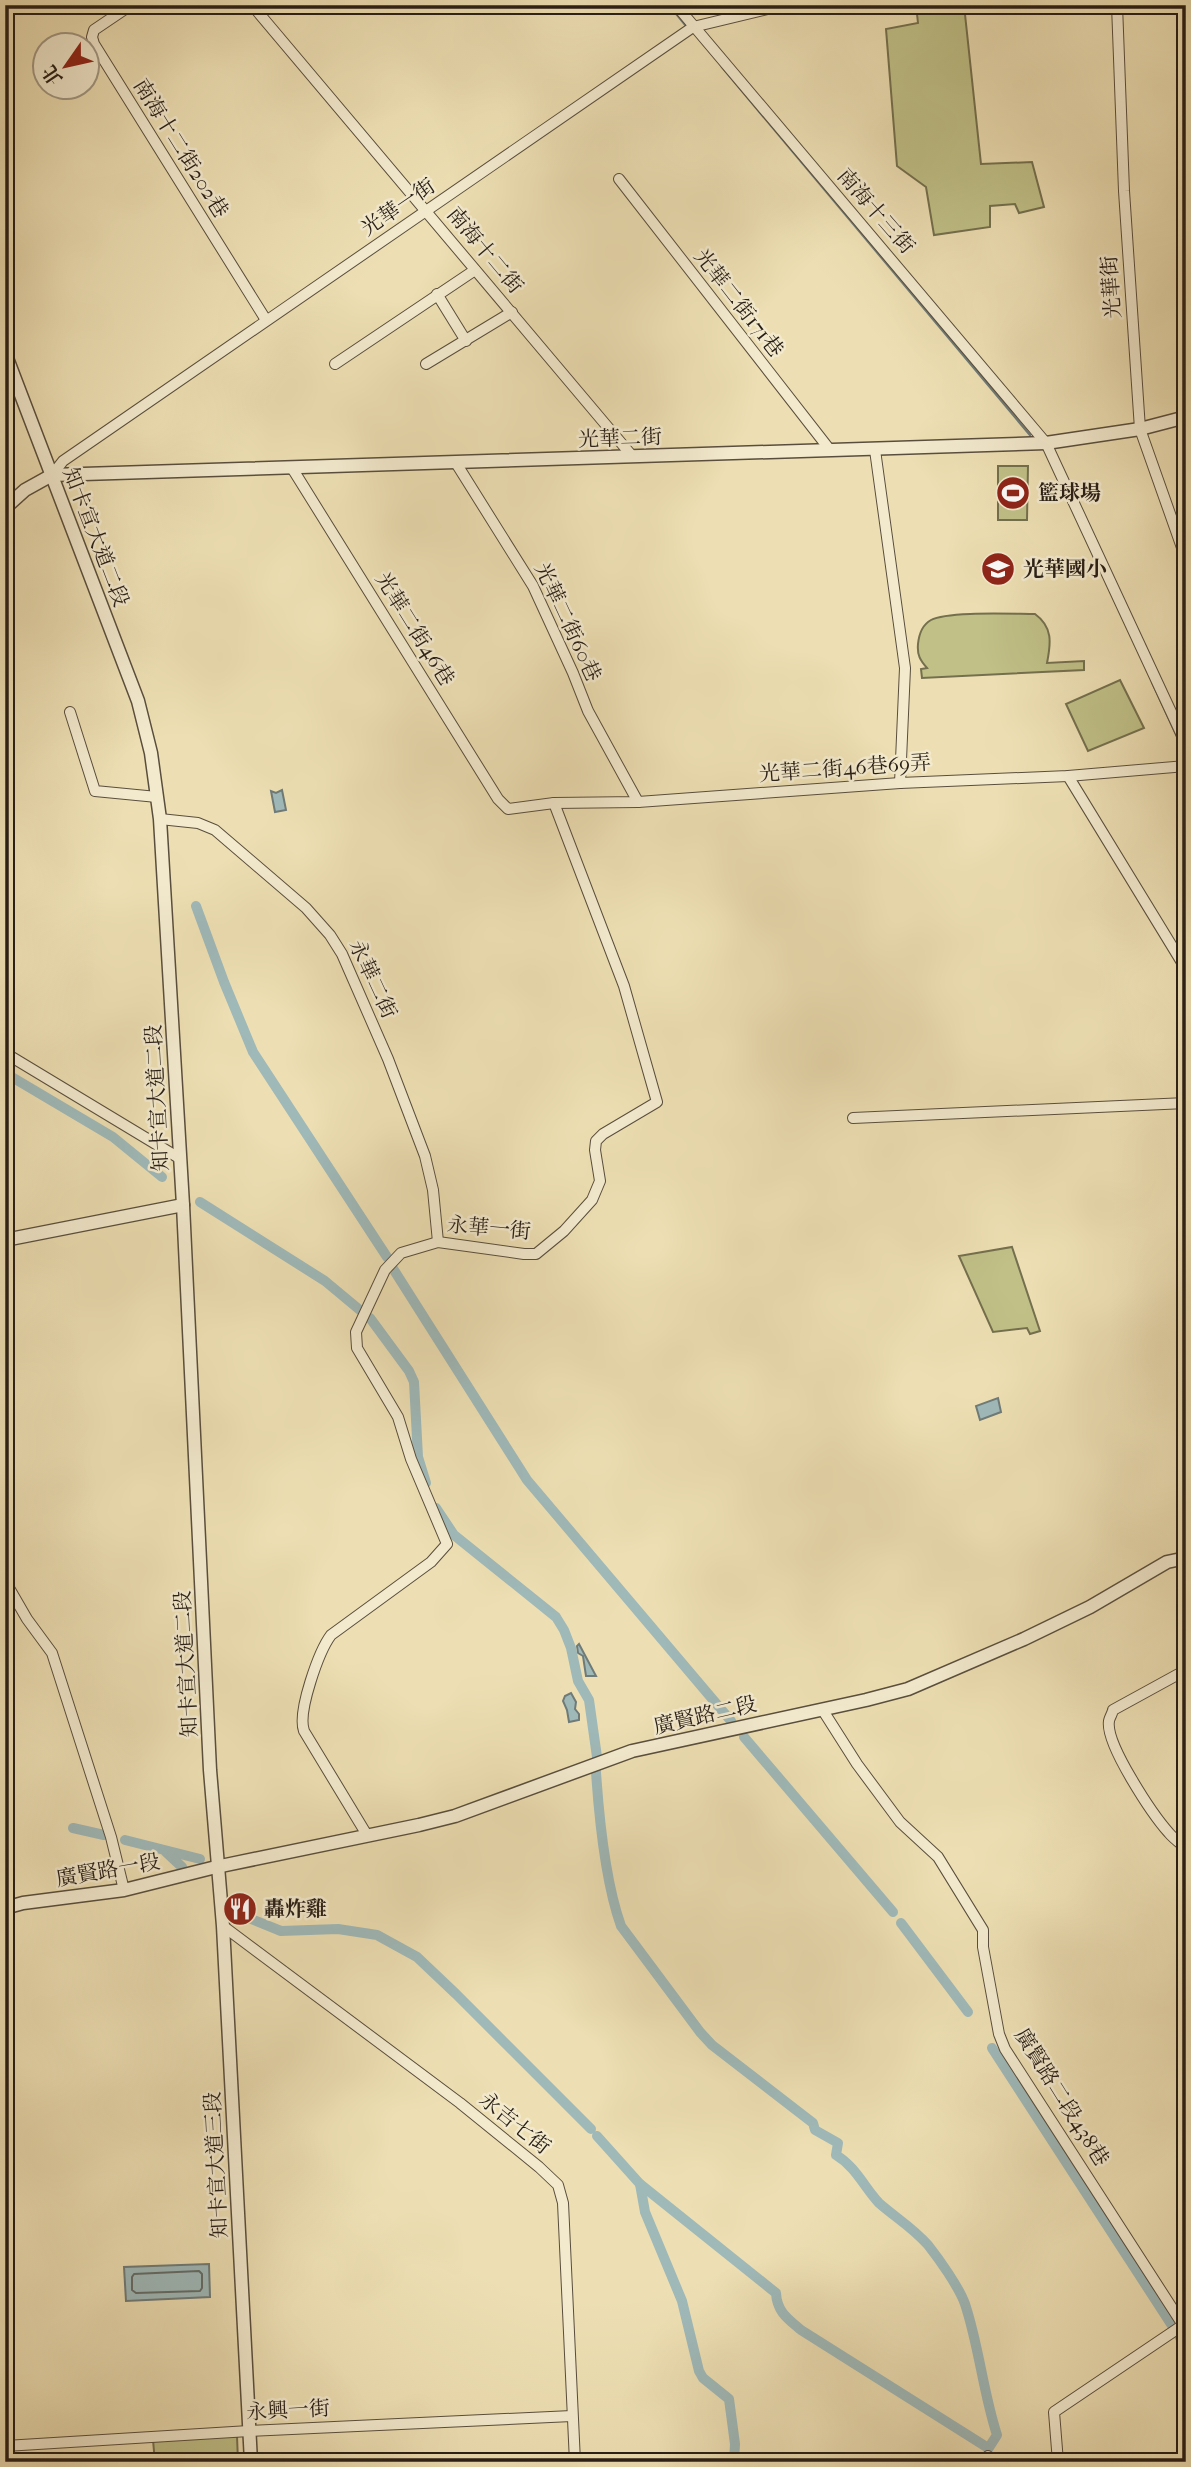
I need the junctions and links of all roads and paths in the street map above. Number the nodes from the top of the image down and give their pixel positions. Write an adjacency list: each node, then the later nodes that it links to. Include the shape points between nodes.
1 (131, 5): 12 (street, 南海十二街202巷, via 94,30 94,44)
2 (252, 5): 8 (street, 南海十二街)
3 (676, 5): 6 (street, 南海十三街)
4 (783, 5): 6 (street, 光華一街)
5 (1117, 5): 18 (street, 光華街)
6 (692, 27): 8 (street, 光華一街); 19 (street, 南海十三街)
7 (618, 179): 20 (street, 光華二街171巷)
8 (427, 211): 9 (street, 南海十二街); 12 (street, 光華一街)
9 (475, 270): 10 (street); 11 (street, 南海十二街)
10 (437, 294): 13 (street); 16 (street)
11 (512, 312): 13 (street); 22 (street, 南海十二街)
12 (266, 320): 25 (street, 光華一街, via 63,461)
13 (466, 341): 15 (street)
14 (5, 353): 25 (street, 知卡宣大道二段)
15 (426, 363)
16 (335, 364)
17 (1186, 417): 18 (street, 光華二街)
18 (1140, 429): 19 (street, 光華二街); 27 (street, 光華街)
19 (1046, 443): 21 (street, 光華二街); 29 (street, 南海十三街)
20 (830, 450): 21 (street, 光華二街); 22 (street, 光華二街)
21 (876, 450): 32 (street, via 905,668)
22 (633, 457): 23 (street, 光華二街)
23 (456, 463): 24 (street, 光華二街); 34 (street, 光華二街60巷, via 533,586 588,711)
24 (292, 468): 25 (street, 光華二街); 36 (street, 光華二街46巷)
25 (52, 475): 26 (street, via 24,490); 33 (street, 知卡宣大道二段, via 138,701)
26 (5, 508)
27 (1186, 559)
28 (70, 712): 33 (street, via 95,791)
29 (1186, 744)
30 (1186, 766): 31 (street, 光華二街46巷69弄)
31 (1068, 776): 32 (street, 光華二街46巷69弄); 38 (street)
32 (900, 783): 34 (street, 光華二街46巷69弄)
33 (157, 797): 37 (street, 知卡宣大道二段)
34 (638, 802): 35 (street, 光華二街46巷69弄)
35 (554, 803): 36 (street, 光華二街46巷69弄); 45 (street, 永華一街, via 624,986 657,1102 612,1127 596,1142 600,1181 596,1193 582,1213 536,1254)
36 (508, 809)
37 (160, 819): 42 (street, 知卡宣大道二段); 45 (street, 永華二街, via 215,830 306,908 330,935 388,1059 425,1156)
38 (1186, 969)
39 (5, 1054): 42 (street)
40 (1186, 1103): 41 (street)
41 (853, 1118)
42 (179, 1158): 43 (street, 知卡宣大道二段)
43 (183, 1205): 44 (street); 52 (street, 知卡宣大道二段)
44 (5, 1240)
45 (438, 1242): 50 (street, 永華一街, via 394,1258 356,1337 357,1348 398,1417 447,1544 431,1562 331,1634 321,1650 301,1714 304,1731)
46 (1186, 1558): 49 (street, 廣賢路二段, via 1167,1562 1090,1607 908,1689)
47 (5, 1581): 53 (street, via 52,1653)
48 (1186, 1670): 51 (street, via 1113,1710 1109,1720 1116,1749 1135,1785 1170,1835)
49 (822, 1709): 50 (street, 廣賢路二段, via 632,1751 455,1816); 56 (street, 廣賢路二段438巷, via 900,1822 938,1857 965,1898 983,1930 1005,2049)
50 (367, 1835): 52 (street, 廣賢路二段)
51 (1186, 1848)
52 (216, 1867): 53 (street, 廣賢路一段); 55 (street, 知卡宣大道三段)
53 (124, 1890): 54 (street, 廣賢路一段)
54 (5, 1908)
55 (223, 1926): 57 (street, 永吉七街, via 460,2103 558,2185 563,2203); 58 (street, 知卡宣大道三段)
56 (1184, 2324): 62 (street, via 1054,2412)
57 (572, 2416): 58 (street, 永興一街); 61 (street, 永吉七街)
58 (249, 2431): 59 (street, 永興一街); 60 (street, 知卡宣大道三段)
59 (5, 2446)
60 (251, 2462)
61 (575, 2462)
62 (1058, 2462)

